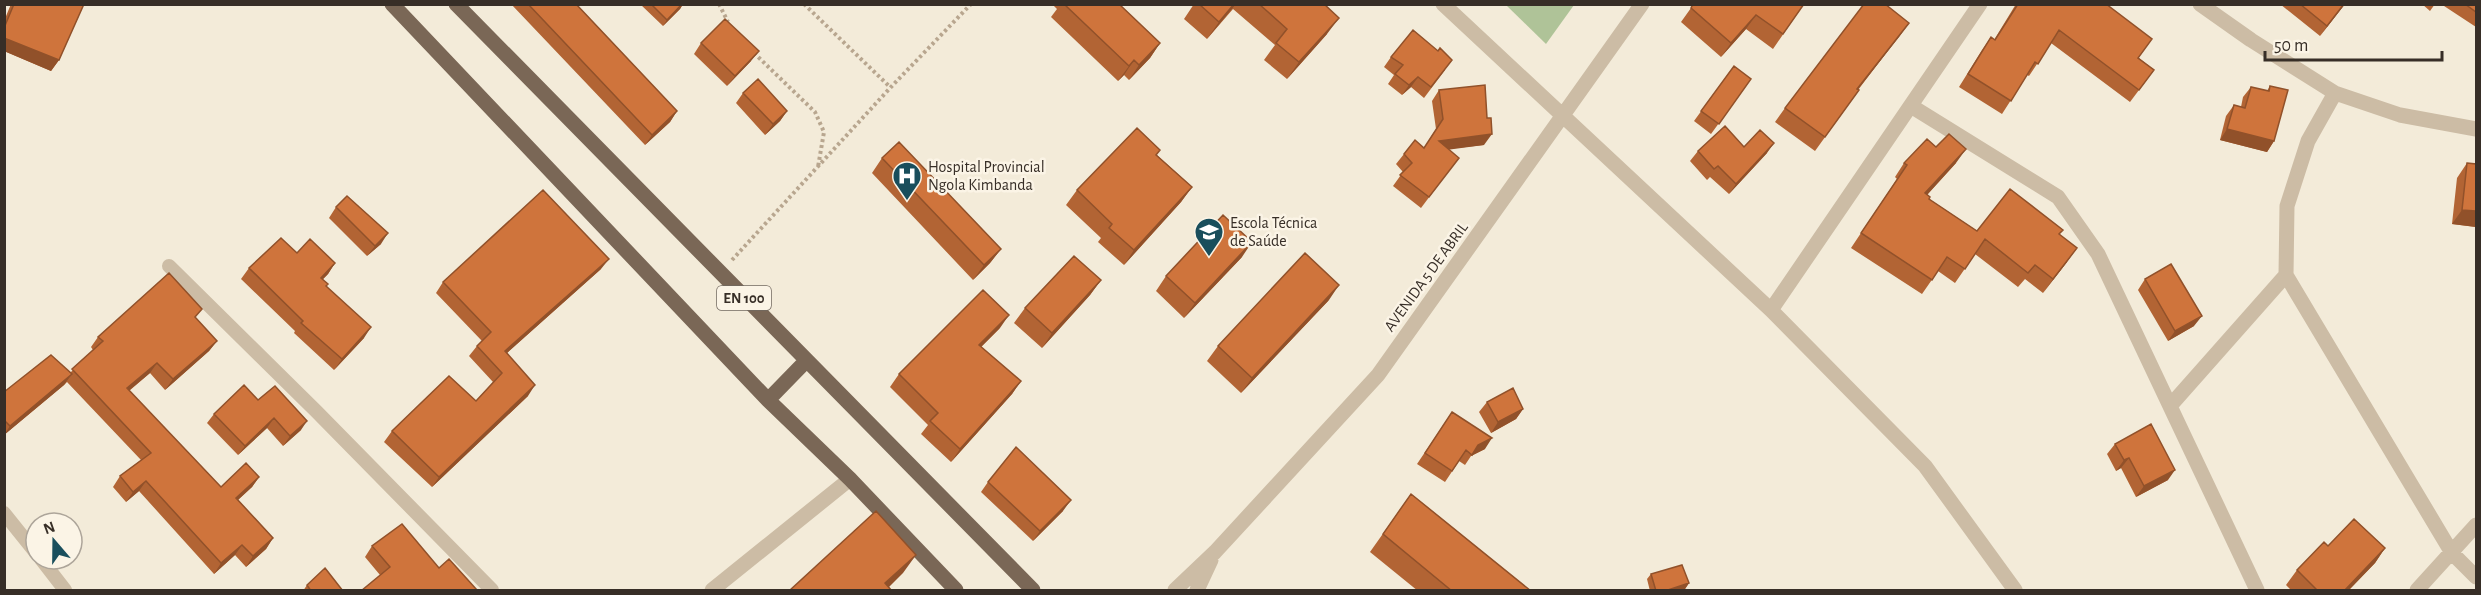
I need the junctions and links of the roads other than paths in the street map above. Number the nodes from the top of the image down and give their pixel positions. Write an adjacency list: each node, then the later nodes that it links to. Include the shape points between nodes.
1 (392, 4): 15 (main road)
2 (456, 4): 14 (main road, EN 100)
3 (1443, 4): 9 (street)
4 (1642, 4): 9 (street, AVENIDA 5 DE ABRIL)
5 (1980, 4): 8 (street)
6 (2200, 4): 7 (street)
7 (2335, 93): 10 (street, via 2400,115); 12 (street, via 2308,141 2287,206)
8 (1911, 106): 13 (street); 16 (street, via 2058,197 2098,254)
9 (1564, 117): 13 (street); 21 (street, AVENIDA 5 DE ABRIL, via 1378,375)
10 (2476, 129)
11 (169, 266): 26 (lane)
12 (2286, 276): 16 (street); 22 (street)
13 (1771, 310): 32 (street, via 1925,466)
14 (806, 361): 15 (main road); 29 (main road, EN 100)
15 (768, 400): 17 (main road)
16 (2170, 406): 33 (street)
17 (850, 479): 27 (street); 28 (main road)
18 (4, 513): 20 (lane)
19 (2476, 525): 22 (street)
20 (24, 538)
21 (1215, 552): 30 (street, AVENIDA 5 DE ABRIL); 31 (street, AVENIDA 5 DE ABRIL)
22 (2452, 553): 24 (street); 34 (street)
23 (49, 571): 25 (lane)
24 (2476, 577)
25 (65, 591)
26 (492, 591)
27 (712, 591)
28 (956, 591)
29 (1033, 591)
30 (1174, 591)
31 (1197, 591)
32 (2015, 591)
33 (2257, 591)
34 (2417, 591)

